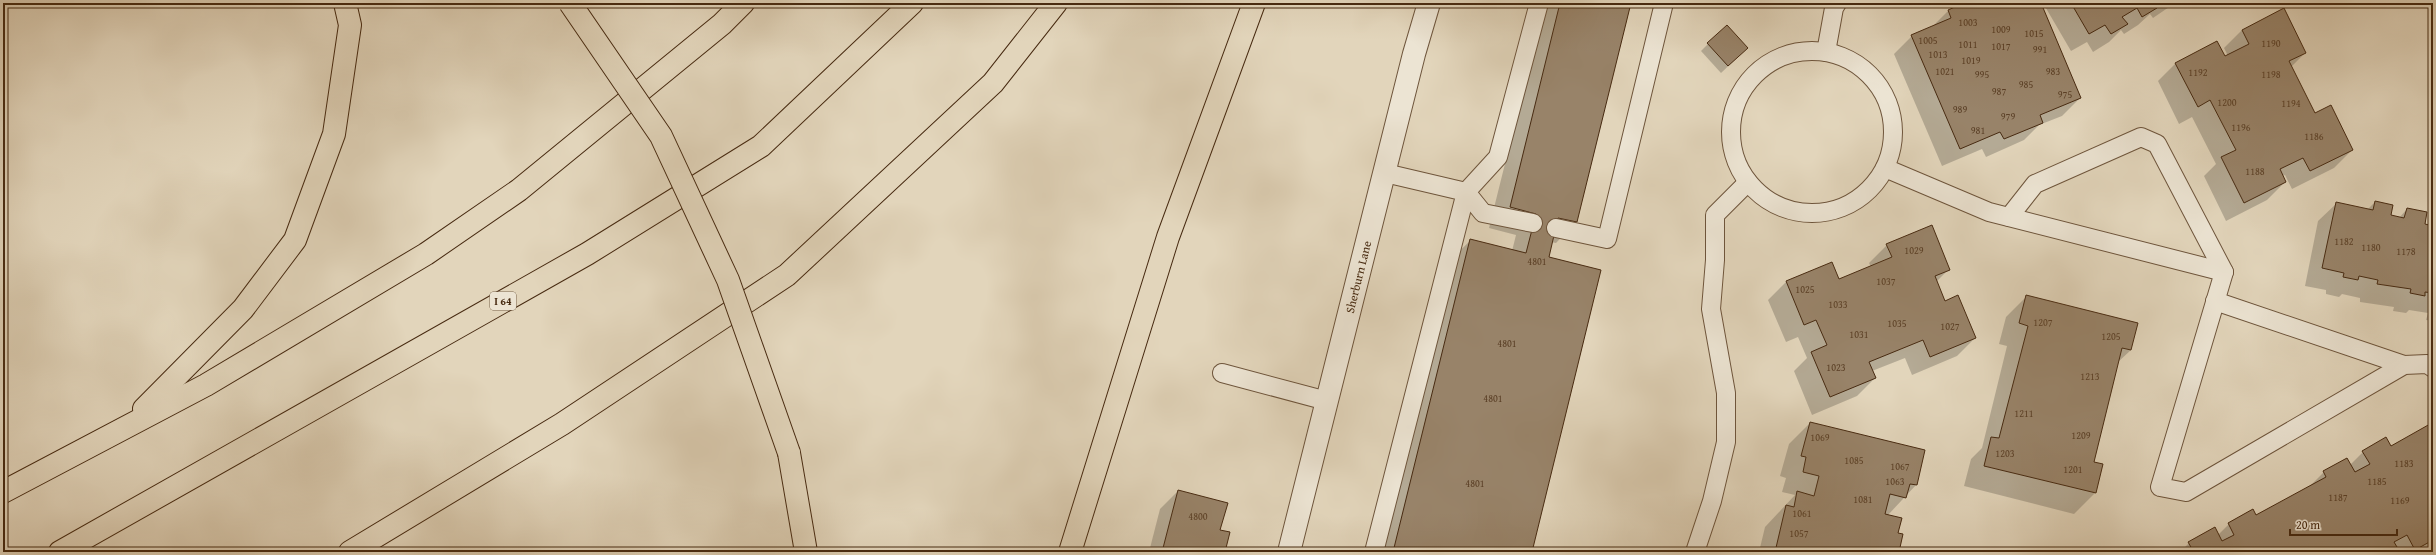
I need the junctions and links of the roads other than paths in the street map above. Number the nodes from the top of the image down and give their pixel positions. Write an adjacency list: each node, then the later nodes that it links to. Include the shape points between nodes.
1 (345, 3): 25 (highway, via 350,25 334,134 294,240 243,309)
2 (570, 3): 29 (highway, bridge, via 661,136 728,280 789,453)
3 (743, 3): 25 (highway, via 722,24 519,190 426,254 206,385)
4 (912, 3): 27 (highway, I 64, via 761,146 587,254)
5 (1056, 3): 28 (highway, via 993,83 787,275 562,424)
6 (1254, 3): 30 (highway, via 1168,237)
7 (1429, 3): 13 (street, Sherburn Lane)
8 (1539, 3): 15 (lane, via 1498,157)
9 (1664, 3): 18 (lane, via 1607,239)
10 (1834, 5): 11 (lane)
11 (1826, 52): 12 (lane, via 1850,60 1865,71 1885,94 1892,118 1893,144); 14 (lane, via 1802,51 1778,58 1758,71 1742,90 1733,113 1731,137 1736,161)
12 (1885, 168): 14 (lane, via 1869,190 1847,205 1820,213 1793,211 1768,201); 16 (lane, via 1989,212)
13 (1384, 173): 15 (lane); 24 (street, Sherburn Lane)
14 (1748, 182): 33 (lane, via 1714,215 1715,260 1711,309 1726,393 1726,442 1712,501)
15 (1466, 192): 17 (lane, via 1483,213); 32 (lane)
16 (2009, 217): 19 (lane); 19 (lane, via 2035,184 2141,137 2157,144)
17 (1533, 223)
18 (1556, 228)
19 (2224, 272): 20 (lane)
20 (2215, 301): 21 (lane); 21 (lane, via 2160,486 2186,492)
21 (2404, 365): 22 (lane, via 2427,364)
22 (2433, 368)
23 (1222, 373): 24 (lane)
24 (1327, 401): 31 (street, Sherburn Lane)
25 (127, 425): 26 (highway)
26 (3, 492)
27 (60, 552)
28 (350, 552)
29 (806, 552)
30 (1070, 552)
31 (1289, 552)
32 (1374, 552)
33 (1695, 552)

